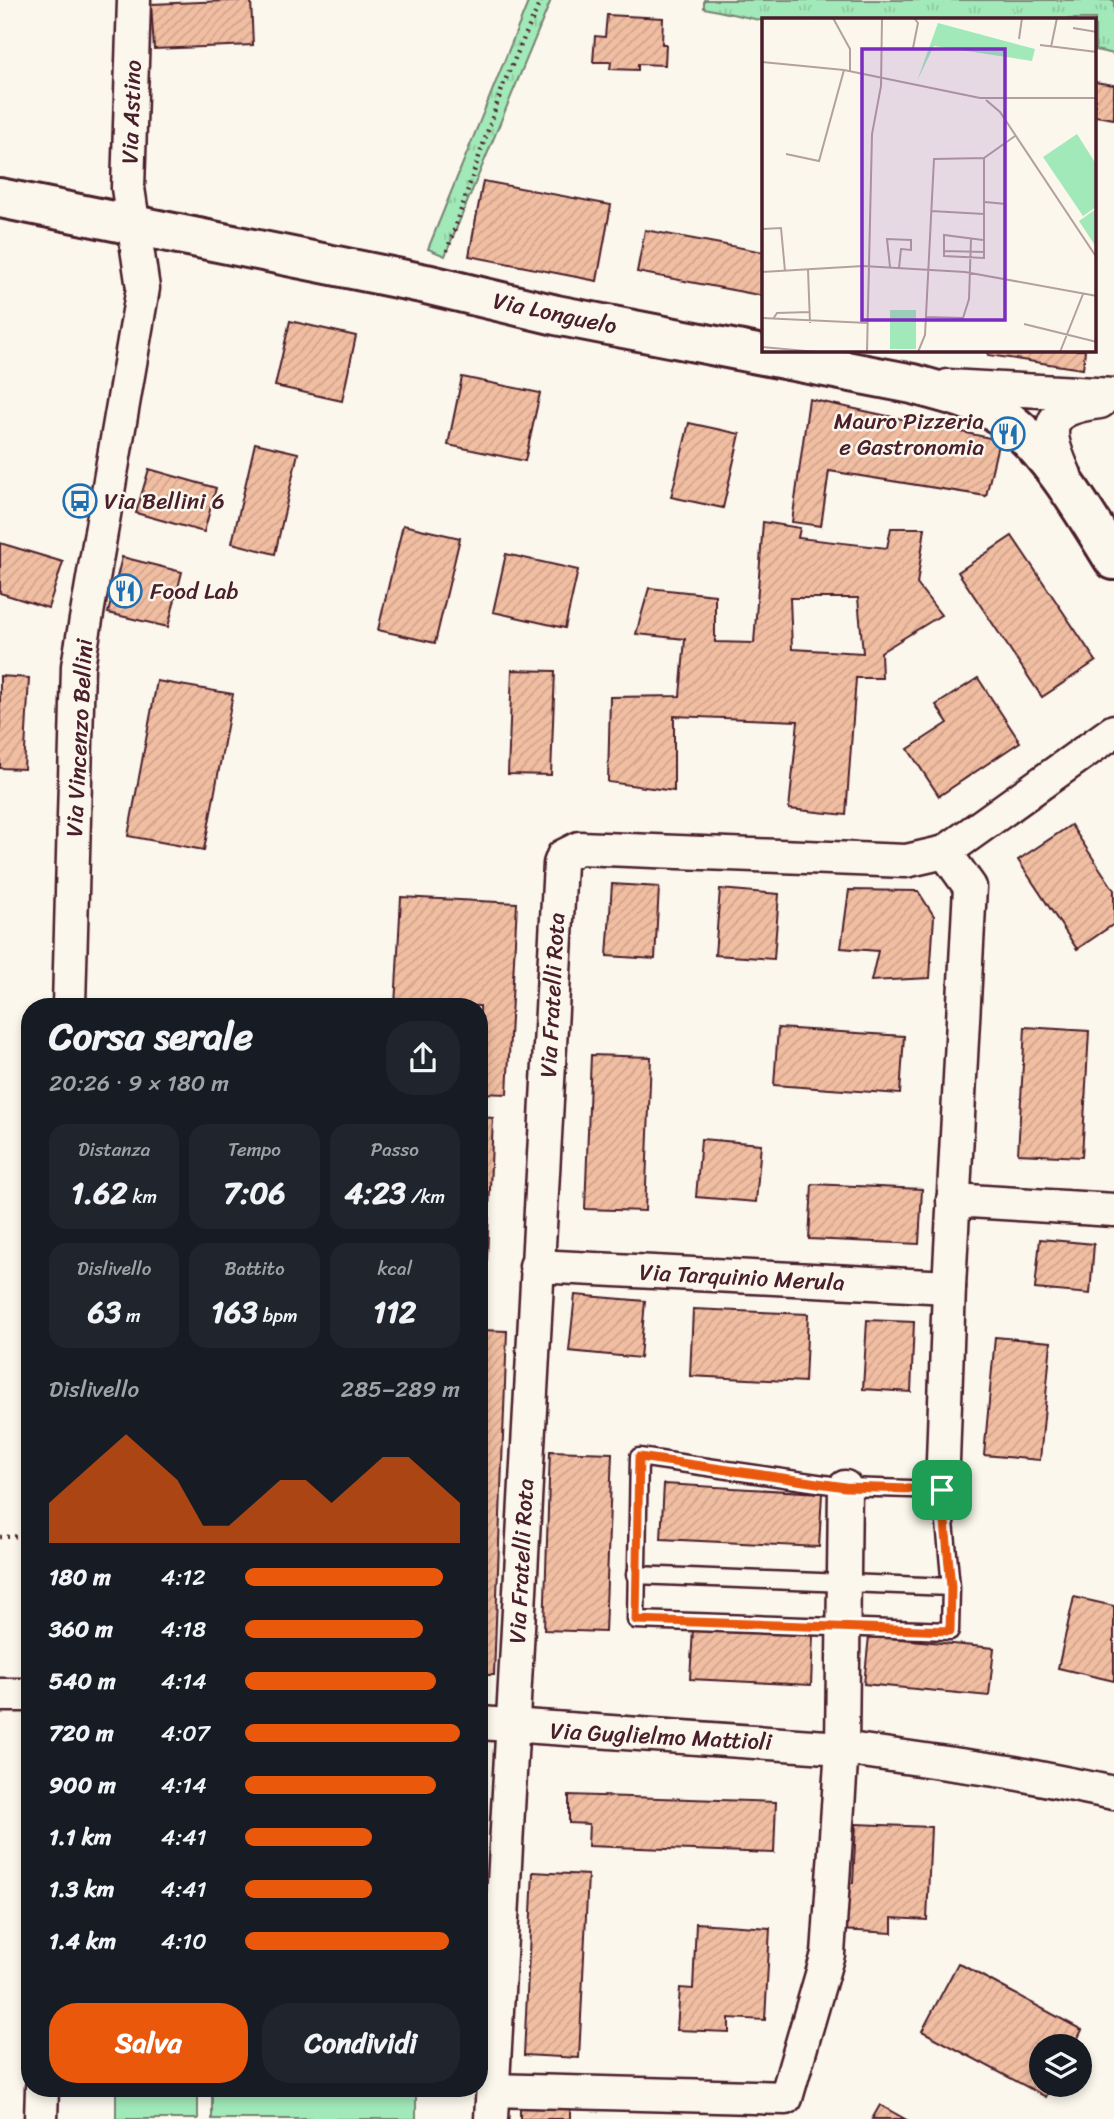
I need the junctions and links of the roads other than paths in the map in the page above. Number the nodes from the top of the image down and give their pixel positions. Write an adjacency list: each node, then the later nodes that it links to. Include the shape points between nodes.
1 (134, 0): 3 (street, Via Astino, via 128,188)
2 (0, 198): 3 (street, Via Longuelo)
3 (132, 223): 4 (street, Via Longuelo, via 556,315); 11 (street, Via Vincenzo Bellini, via 143,288 78,666)
4 (913, 384): 5 (street, Via Longuelo); 7 (street, via 980,404 1005,418)
5 (1114, 395)
6 (1114, 401): 7 (street, via 1073,406 1053,424 1050,441)
7 (1074, 496): 8 (street)
8 (1114, 560)
9 (1114, 731): 10 (street, Via Fratelli Rota)
10 (945, 852): 12 (street, via 970,887); 14 (street, Via Fratelli Rota, via 906,861 579,848 563,856)
11 (69, 998)
12 (954, 1200): 13 (street); 15 (street)
13 (1114, 1210)
14 (536, 1266): 15 (street, Via Tarquinio Merula); 25 (street, Via Fratelli Rota)
15 (949, 1287): 17 (street)
16 (845, 1487): 17 (lane); 18 (lane, via 639,1457); 19 (street)
17 (942, 1490): 20 (lane)
18 (635, 1575): 19 (lane); 21 (lane, via 636,1620)
19 (844, 1586): 20 (lane); 21 (street)
20 (951, 1587): 21 (lane, via 950,1631)
21 (844, 1629): 26 (street)
22 (0, 1695): 23 (street)
23 (21, 1695)
24 (488, 1724): 25 (street, Via Guglielmo Mattioli)
25 (513, 1727): 26 (street, Via Guglielmo Mattioli); 29 (street, Via Fratelli Rota)
26 (842, 1748): 27 (street, Via Guglielmo Mattioli, via 1009,1772); 29 (street, via 828,1954 786,2098)
27 (1114, 1793)
28 (42, 2097): 30 (street)
29 (492, 2105)
30 (41, 2119)

